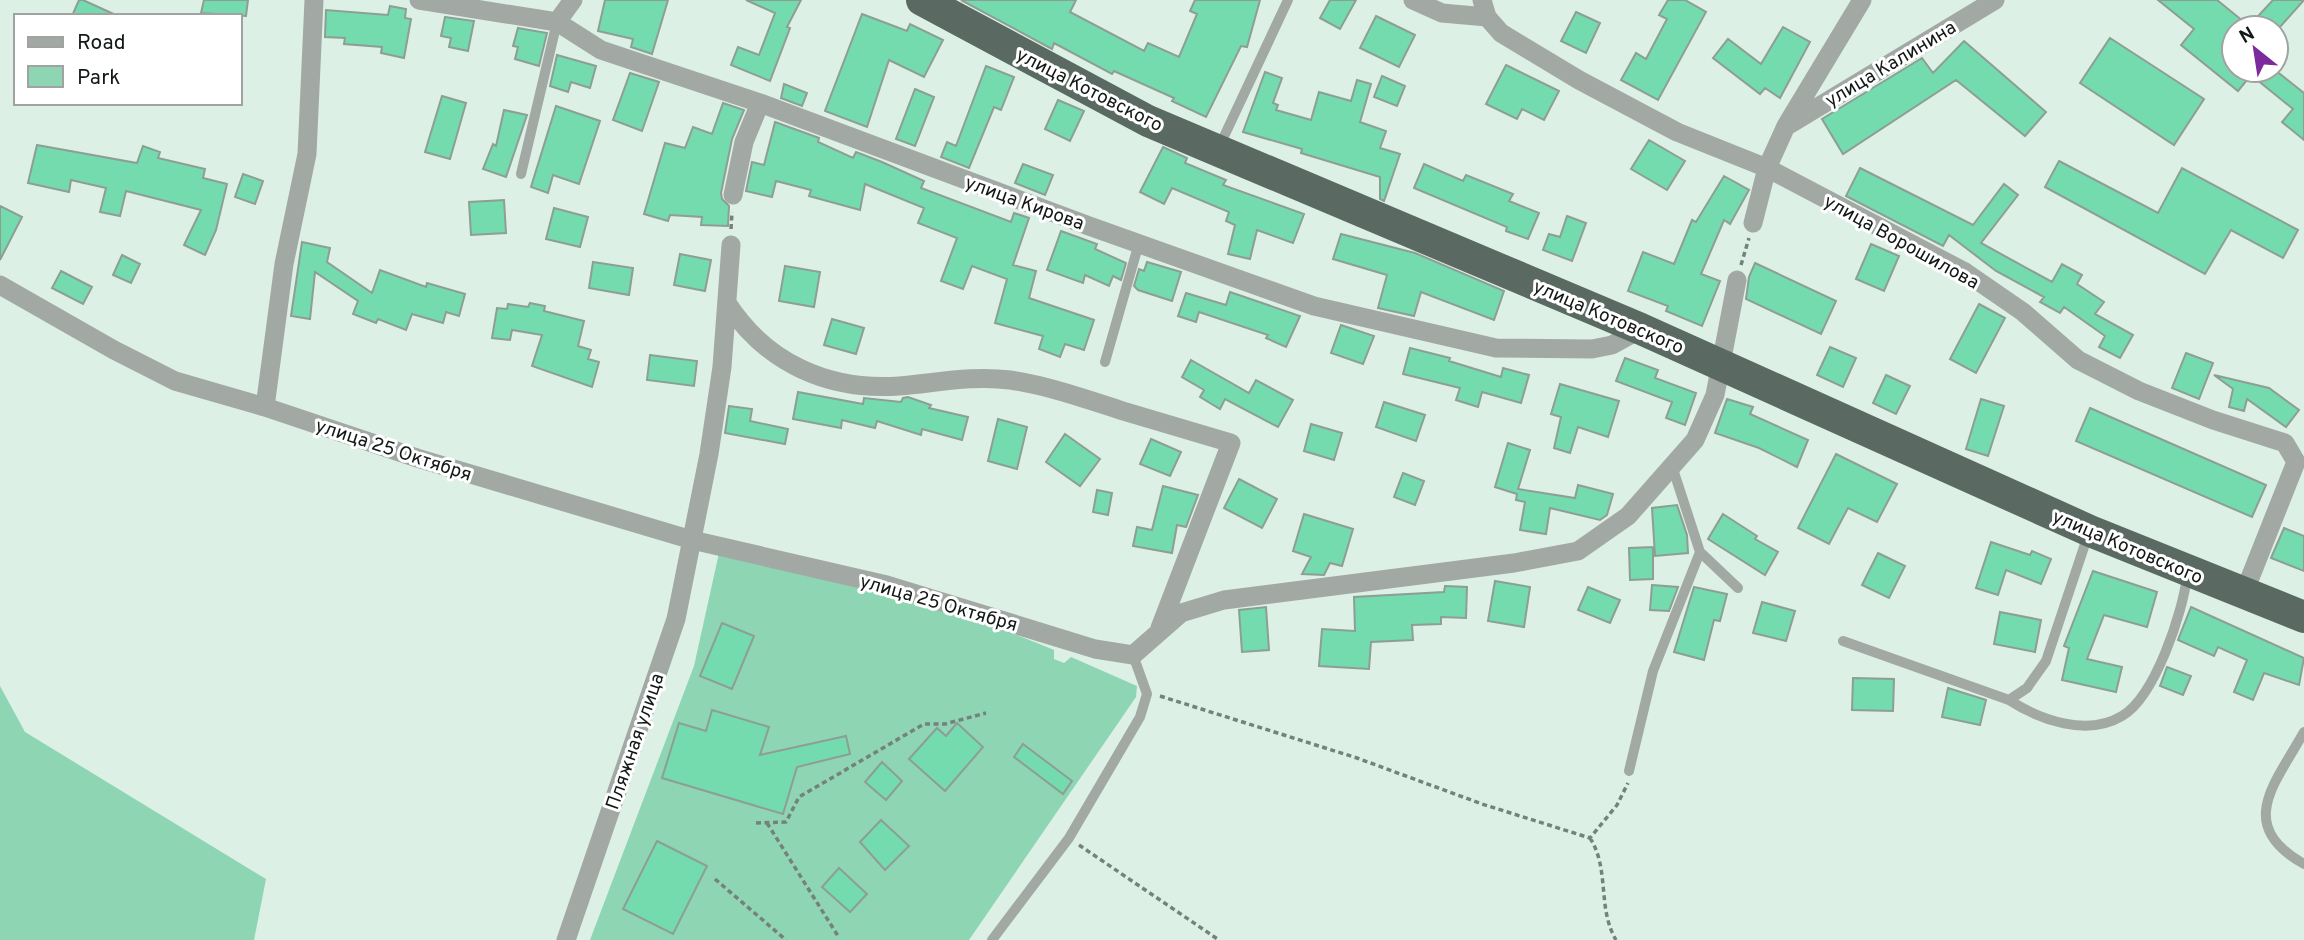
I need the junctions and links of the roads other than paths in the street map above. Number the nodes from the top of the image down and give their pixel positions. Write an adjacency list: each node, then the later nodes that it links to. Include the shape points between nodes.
1 (314, 0): 26 (street, via 307,154 284,264)
2 (419, 0): 10 (street, улица Кирова)
3 (573, 0): 10 (street)
4 (922, 0): 13 (highway, улица Котовского, via 1148,121)
5 (1288, 0): 13 (lane)
6 (1413, 0): 9 (street, улица Ворошилова, via 1443,13)
7 (1862, 0): 12 (street)
8 (1994, 0): 12 (street, улица Калинина)
9 (1485, 9): 14 (street, улица Ворошилова, via 1500,33 1579,80 1677,132)
10 (557, 22): 11 (street, улица Кирова, via 601,50); 15 (lane)
11 (760, 103): 16 (street, via 744,142); 18 (street, улица Кирова)
12 (1786, 126): 14 (street)
13 (1217, 149): 23 (highway, улица Котовского)
14 (1767, 168): 17 (street); 33 (street, улица Ворошилова, via 1965,272 2023,312 2078,360 2139,391 2285,443 2296,462)
15 (521, 174)
16 (733, 195)
17 (1753, 223)
18 (1140, 243): 23 (street, улица Кирова, via 1314,306 1496,348 1592,349 1612,345); 24 (lane)
19 (731, 245): 22 (street, Пляжная улица)
20 (1737, 280): 25 (street)
21 (0, 285): 26 (street, улица 25 Октября, via 175,381)
22 (727, 303): 29 (street, Пляжная улица, via 709,454); 35 (street, via 743,327 767,347 797,369 828,380 854,387 973,378 1009,380 1060,390 1230,443)
23 (1641, 329): 25 (highway, улица Котовского)
24 (1105, 362)
25 (1721, 365): 27 (street, via 1715,395 1695,440); 28 (highway, улица Котовского)
26 (265, 407): 29 (street, улица 25 Октября)
27 (1672, 466): 30 (lane); 35 (street, via 1628,516 1578,551 1224,600 1181,613)
28 (2090, 531): 31 (highway, улица Котовского); 38 (lane, via 2046,661 2027,688)
29 (692, 540): 37 (street, улица 25 Октября, via 887,585 1096,649); 42 (street, Пляжная улица, via 676,619)
30 (1700, 552): 32 (lane); 40 (lane, via 1653,671)
31 (2188, 572): 33 (highway, улица Котовского); 38 (lane, via 2165,657 2123,715 2099,724 2063,723 2033,715)
32 (1738, 588)
33 (2244, 593): 34 (highway, улица Котовского)
34 (2304, 617)
35 (1160, 629): 37 (street)
36 (1843, 641): 38 (lane)
37 (1133, 655): 43 (lane, via 1147,694 1140,717 1069,838)
38 (2009, 700)
39 (2304, 732): 41 (lane, via 2267,798 2266,813 2273,841)
40 (1629, 771)
41 (2304, 864)
42 (566, 940)
43 (992, 940)

